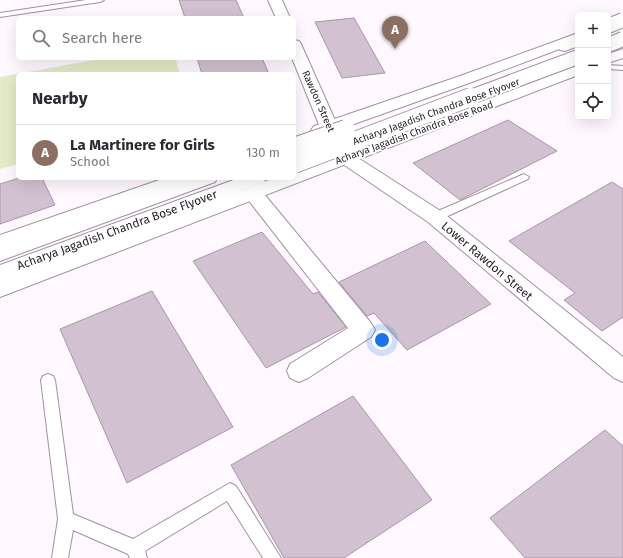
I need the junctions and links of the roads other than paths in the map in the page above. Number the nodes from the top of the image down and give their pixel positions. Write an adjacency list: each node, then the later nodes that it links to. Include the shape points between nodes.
1 (100, 0): 3 (lane)
2 (276, 0): 4 (main road)
3 (0, 15)
4 (282, 16)
5 (623, 20): 7 (main road, bridge)
6 (623, 24): 8 (main road)
7 (611, 25)
8 (611, 29)
9 (611, 39): 13 (main road)
10 (623, 39): 12 (main road, bridge)
11 (575, 41): 21 (main road); 23 (main road, Acharya Jagadish Chandra Bose Flyover, bridge, via 506,70)
12 (611, 44)
13 (623, 44)
14 (296, 49): 21 (main road, Rawdon Street)
15 (623, 53): 17 (main road)
16 (575, 58): 25 (main road, Acharya Jagadish Chandra Bose Flyover, bridge)
17 (611, 58)
18 (611, 67): 19 (lane)
19 (623, 68)
20 (575, 71): 24 (main road, Acharya Jagadish Chandra Bose Road)
21 (329, 127): 22 (main road); 24 (main road, Rawdon Street)
22 (296, 138)
23 (296, 146)
24 (346, 158): 26 (main road, Acharya Jagadish Chandra Bose Road); 32 (main road, Lower Rawdon Street)
25 (296, 163)
26 (296, 177)
27 (524, 177): 32 (lane)
28 (178, 180): 33 (main road)
29 (203, 180): 34 (main road, Acharya Jagadish Chandra Bose Flyover)
30 (282, 180): 31 (main road, Acharya Jagadish Chandra Bose Road)
31 (255, 185): 35 (main road, Acharya Jagadish Chandra Bose Flyover); 36 (main road, Acharya Jagadish Chandra Bose Road); 38 (main road, via 363,330)
32 (435, 217): 37 (main road, Lower Rawdon Street)
33 (0, 243)
34 (0, 254)
35 (0, 274)
36 (0, 289)
37 (618, 360)
38 (299, 371)
39 (48, 380): 40 (lane)
40 (66, 519): 41 (lane); 42 (lane)
41 (136, 553): 43 (lane, via 230,491)
42 (60, 558)
43 (273, 558)

